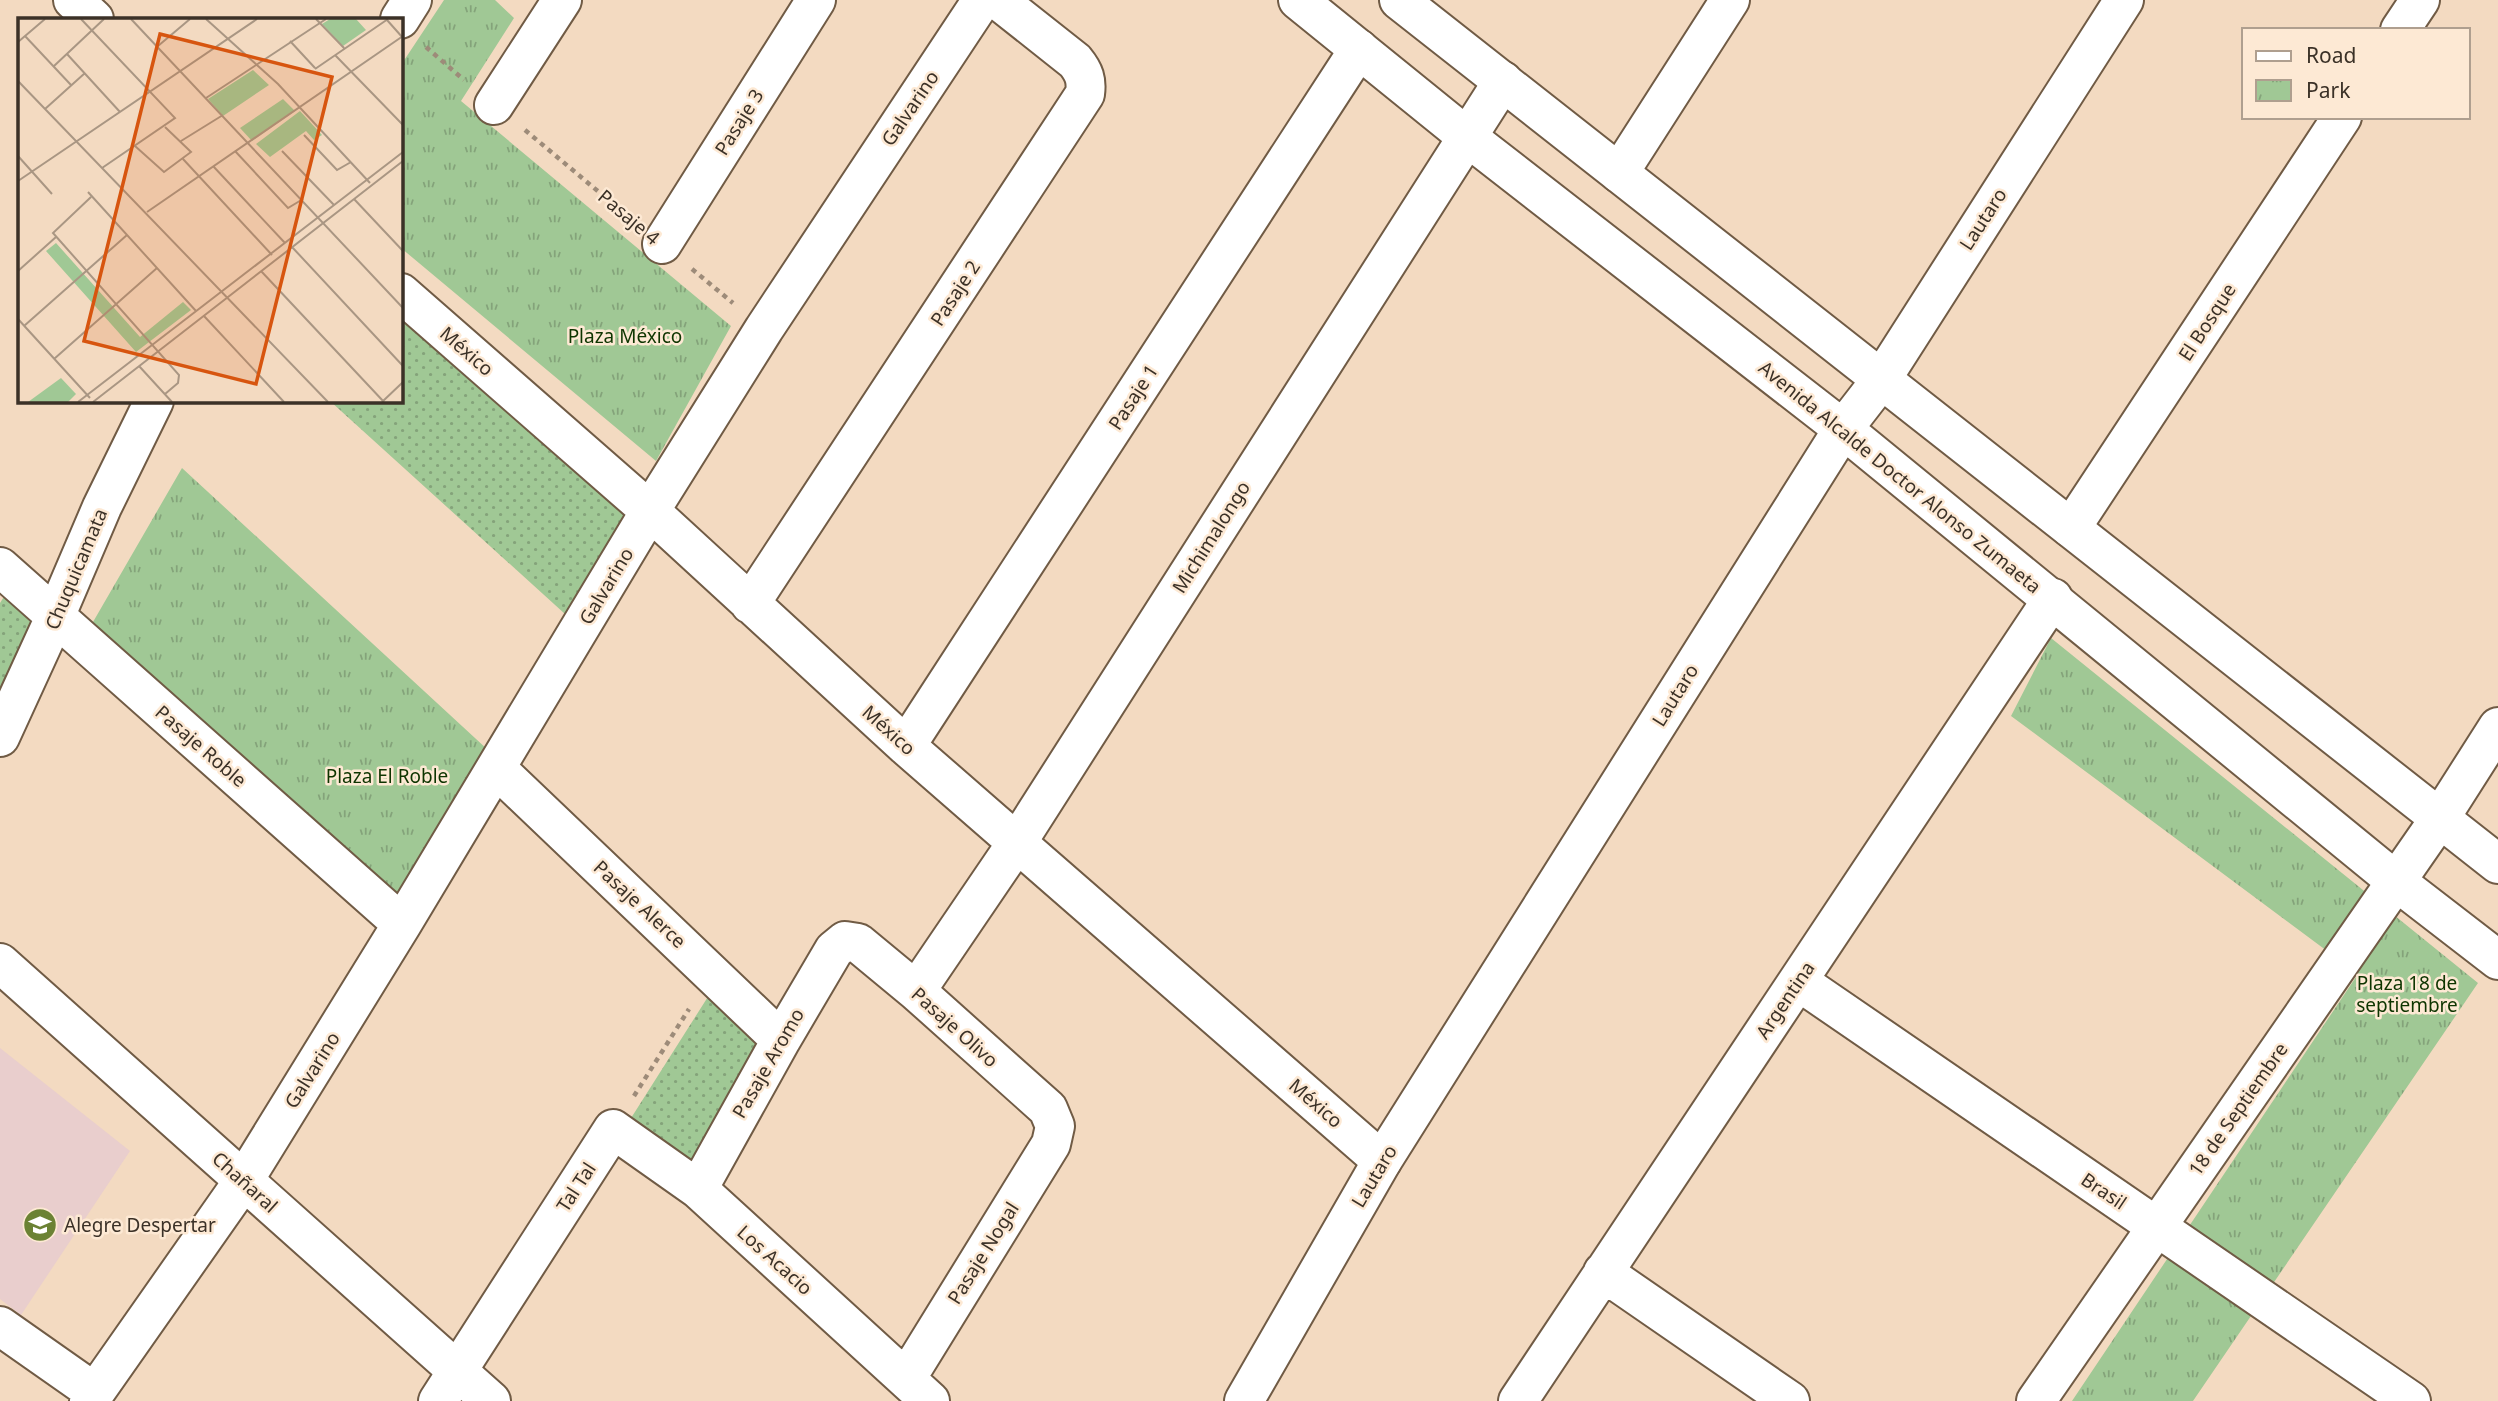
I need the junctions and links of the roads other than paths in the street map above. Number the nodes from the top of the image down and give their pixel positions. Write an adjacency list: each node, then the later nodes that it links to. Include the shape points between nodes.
1 (73, 0): 12 (street)
2 (412, 0): 14 (street)
3 (562, 0): 17 (street)
4 (816, 0): 21 (street, Pasaje 3)
5 (982, 0): 26 (street, Galvarino, via 764,328)
6 (998, 0): 30 (street, Pasaje 2, via 1075,61 1083,71 1085,94)
7 (1298, 0): 15 (street, Avenida Alcalde Doctor Alonso Zumaeta)
8 (1399, 0): 16 (street)
9 (1730, 0): 20 (street)
10 (2124, 0): 23 (street, Lautaro)
11 (2420, 0): 13 (street)
12 (93, 18)
13 (2401, 28)
14 (411, 31)
15 (1359, 49): 19 (street, Avenida Alcalde Doctor Alonso Zumaeta); 34 (street, Pasaje 1)
16 (1503, 81): 19 (street, Michimalongo); 20 (street)
17 (494, 105)
18 (2341, 119): 27 (street, El Bosque)
19 (1466, 136): 25 (street, Avenida Alcalde Doctor Alonso Zumaeta); 37 (street, Michimalongo)
20 (1619, 173): 23 (street)
21 (662, 244)
22 (402, 294): 26 (street, México)
23 (1881, 380): 25 (street, Lautaro); 27 (street)
24 (154, 402): 31 (street, Chuquicamata)
25 (1843, 429): 29 (street, Avenida Alcalde Doctor Alonso Zumaeta); 49 (street, Lautaro)
26 (650, 511): 30 (street, México); 35 (street, Galvarino)
27 (2071, 527): 36 (street)
28 (0, 568): 31 (street, Pasaje Roble)
29 (2053, 598): 39 (street, Avenida Alcalde Doctor Alonso Zumaeta); 44 (street, Argentina)
30 (750, 604): 34 (street, México)
31 (55, 617): 33 (street, Chuquicamata); 40 (street, Pasaje Roble)
32 (2498, 727): 36 (street, 18 de Septiembre)
33 (0, 737)
34 (906, 746): 37 (street, México)
35 (497, 769): 40 (street, Galvarino); 46 (street, Pasaje Alerce)
36 (2440, 818): 38 (street); 39 (street, 18 de Septiembre)
37 (1018, 841): 45 (street, Michimalongo); 49 (street, México)
38 (2498, 864)
39 (2396, 881): 42 (street, Avenida Alcalde Doctor Alonso Zumaeta); 52 (street, 18 de Septiembre)
40 (402, 924): 50 (street, Galvarino)
41 (845, 942): 45 (street, Pasaje Olivo, via 858,943); 46 (street, Pasaje Aromo, via 834,950)
42 (2498, 960)
43 (0, 963): 50 (street, Chañaral)
44 (1798, 981): 52 (street, Brasil); 53 (street, Argentina)
45 (916, 991): 47 (street, Pasaje Olivo, via 1048,1109)
46 (781, 1040): 51 (street, Pasaje Aromo)
47 (1055, 1126): 56 (street, Pasaje Nogal, via 1051,1144)
48 (612, 1129): 51 (street, Los Acacio); 55 (street, Tal Tal)
49 (1382, 1161): 59 (street, Lautaro)
50 (244, 1180): 55 (street, Chañaral); 57 (street, Galvarino)
51 (698, 1189): 56 (street, Los Acacio)
52 (2157, 1227): 62 (street, 18 de Septiembre); 63 (street, Brasil)
53 (1603, 1272): 60 (street, Argentina); 61 (street)
54 (0, 1326): 57 (street)
55 (448, 1386): 58 (street, Chañaral)
56 (918, 1390)
57 (92, 1397)
58 (491, 1401)
59 (1244, 1401)
60 (1518, 1401)
61 (1790, 1401)
62 (2036, 1401)
63 (2410, 1401)

